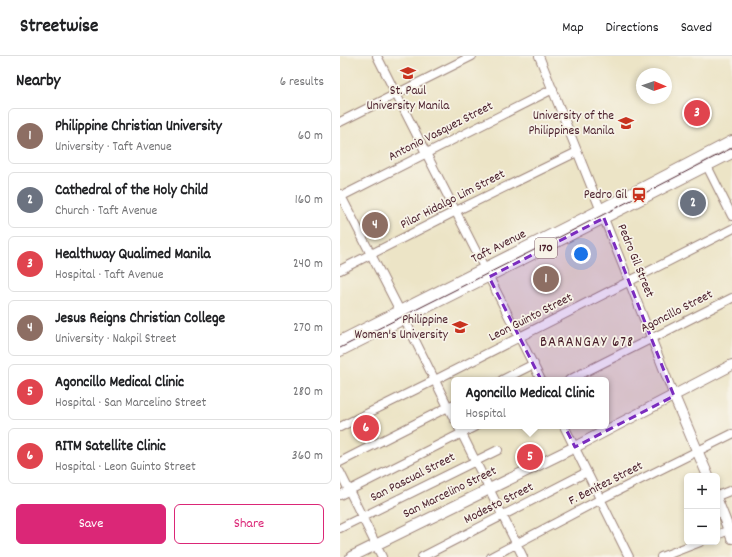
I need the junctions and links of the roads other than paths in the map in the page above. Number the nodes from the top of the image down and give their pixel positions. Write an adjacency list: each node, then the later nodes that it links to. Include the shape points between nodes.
1 (377, 56): 5 (street)
2 (472, 56): 5 (street)
3 (539, 56): 4 (street, Pedro Gil Street)
4 (553, 89): 8 (street, Pedro Gil Street); 9 (street, Antonio Vasquez Street)
5 (396, 94): 6 (street); 9 (street)
6 (340, 122)
7 (732, 141): 14 (main road, Taft Avenue / 170)
8 (577, 152): 13 (street, Pilar Hidalgo Lim Street); 14 (street, Pedro Gil Street)
9 (426, 153): 12 (street, Antonio Vasquez Street); 13 (street)
10 (732, 153): 11 (main road, Taft Avenue / 170)
11 (707, 166): 14 (main road, Taft Avenue / 170); 15 (street)
12 (340, 196): 17 (street)
13 (456, 211): 17 (street, Pilar Hidalgo Lim Street); 19 (street)
14 (602, 214): 19 (main road, Taft Avenue / 170); 20 (street, Pedro Gil Street)
15 (732, 216)
16 (732, 229): 20 (street, Leon Guinto Street)
17 (370, 254): 18 (street, Pilar Hidalgo Lim Street); 22 (street)
18 (340, 270)
19 (487, 273): 22 (main road, Taft Avenue / 170); 23 (street)
20 (629, 281): 23 (street, Leon Guinto Street); 24 (street, Pedro Gil Street)
21 (732, 298): 24 (street, Agoncillo Street)
22 (402, 315): 25 (main road, Taft Avenue / 170); 26 (main road, Taft Avenue / 170); 32 (street)
23 (520, 336): 27 (street); 32 (street, Leon Guinto Street)
24 (652, 339): 31 (street, Agoncillo Street); 33 (street, Pedro Gil Street)
25 (340, 341)
26 (340, 351)
27 (534, 364): 29 (street); 30 (street)
28 (732, 365): 33 (main road, San Marcelino Street)
29 (508, 377)
30 (540, 377)
31 (575, 377)
32 (435, 380): 34 (street); 35 (street, Leon Guinto Street)
33 (674, 396): 39 (main road, San Marcelino Street); 41 (main road, Pedro Gil Street)
34 (451, 405): 43 (street)
35 (340, 427)
36 (566, 429): 39 (street)
37 (459, 430): 42 (street); 49 (street)
38 (732, 434): 41 (street, F. Benitez Street)
39 (575, 447): 45 (street); 47 (main road, San Marcelino Street)
40 (498, 450): 42 (street, San Pascual Street)
41 (698, 451): 46 (main road, Pedro Gil Street); 52 (street, F. Benitez Street)
42 (475, 461): 47 (street); 55 (street, San Pascual Street)
43 (340, 462)
44 (340, 472): 49 (street)
45 (587, 472): 52 (street); 54 (street, Modesto Street)
46 (707, 473)
47 (489, 489): 54 (street); 60 (main road, San Marcelino Street)
48 (732, 490): 51 (street)
49 (350, 491): 50 (street); 55 (street)
50 (340, 495)
51 (720, 495)
52 (601, 499): 59 (street, F. Benitez Street); 67 (street)
53 (720, 508): 57 (main road)
54 (503, 516): 59 (street); 64 (street, Modesto Street)
55 (362, 517): 56 (street, San Pascual Street); 60 (street)
56 (340, 528)
57 (730, 534): 58 (street)
58 (720, 535)
59 (516, 544): 65 (street, F. Benitez Street); 66 (street)
60 (376, 545): 62 (main road, San Marcelino Street); 63 (street)
61 (692, 545): 68 (street)
62 (351, 557)
63 (382, 557)
64 (422, 557)
65 (491, 557)
66 (523, 557)
67 (629, 557)
68 (661, 557)

